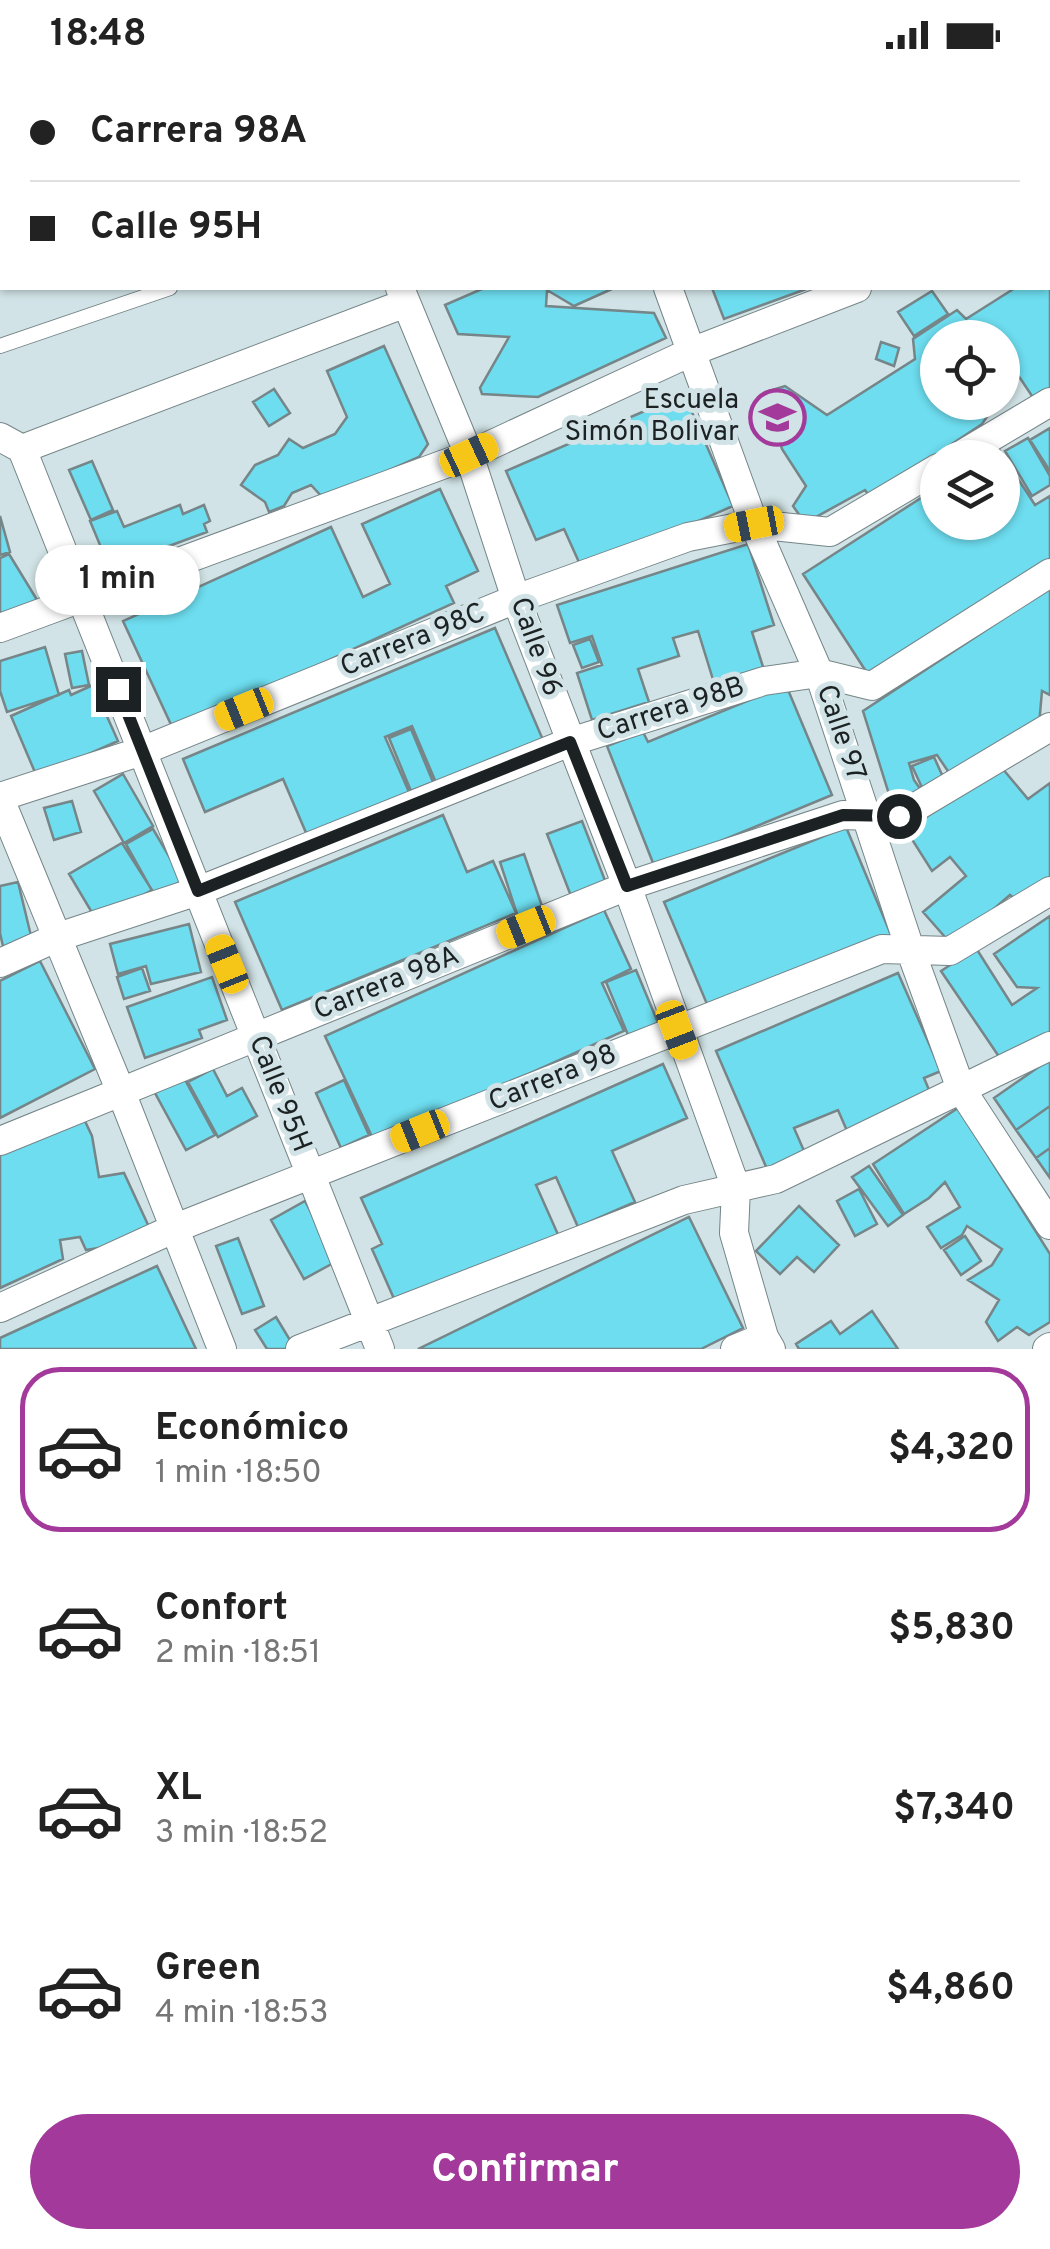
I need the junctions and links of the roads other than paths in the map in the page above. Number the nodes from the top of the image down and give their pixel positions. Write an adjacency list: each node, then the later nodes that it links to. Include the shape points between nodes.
1 (164, 290): 5 (lane)
2 (669, 290): 6 (street, Calle 97)
3 (852, 290): 6 (street)
4 (403, 295): 9 (street); 10 (street, Calle 96)
5 (0, 346)
6 (691, 352): 10 (street); 12 (street, Calle 97)
7 (1050, 402): 8 (street)
8 (986, 440)
9 (11, 443): 14 (street, Calle 95H)
10 (469, 455): 14 (street); 15 (street, Calle 96)
11 (920, 479): 12 (street, Carrera 98C, via 830,532)
12 (754, 524): 15 (street, Carrera 98C, via 688,537); 17 (street, Calle 97)
13 (1050, 573): 17 (street, Carrera 98B, via 872,686)
14 (81, 596): 16 (street); 20 (street, Calle 95H)
15 (516, 599): 19 (street, Calle 96); 20 (street, Carrera 98C)
16 (0, 628)
17 (819, 673): 19 (street, Carrera 98B, via 764,681); 22 (street, Calle 97)
18 (1050, 726): 22 (street, Carrera 98A, via 899,816)
19 (570, 742): 23 (street, Calle 96); 24 (street, Carrera 98B)
20 (142, 751): 21 (street, Carrera 98C); 24 (street, Calle 95H)
21 (0, 798): 26 (street)
22 (868, 816): 23 (street, Carrera 98A, via 843,815); 27 (street, Calle 97)
23 (627, 886): 29 (street, Calle 96); 30 (street, Carrera 98A)
24 (198, 891): 26 (street, Carrera 98B); 30 (street, Calle 95H)
25 (1050, 891): 27 (street, Carrera 98, via 950,951)
26 (58, 937): 28 (street, Carrera 98B); 33 (street)
27 (910, 949): 29 (street, Carrera 98, via 882,950); 32 (street, Calle 97)
28 (0, 962)
29 (677, 1030): 35 (street, Carrera 98); 36 (street, Calle 96)
30 (256, 1037): 33 (street, Carrera 98A); 35 (street, Calle 95H)
31 (1050, 1046): 32 (street)
32 (961, 1089): 36 (street, via 776,1179); 37 (street, Calle 97)
33 (121, 1092): 34 (street, Carrera 98A); 38 (street)
34 (0, 1142)
35 (311, 1174): 38 (street, Carrera 98); 40 (street, Calle 95H)
36 (736, 1188): 40 (street, via 684,1200); 41 (street, Calle 96, via 734,1232)
37 (1050, 1225)
38 (173, 1228): 39 (street, Carrera 98); 42 (street)
39 (0, 1308)
40 (370, 1322): 43 (street); 44 (street, Calle 95H)
41 (768, 1343): 45 (street)
42 (222, 1349)
43 (300, 1349)
44 (380, 1349)
45 (735, 1349)

